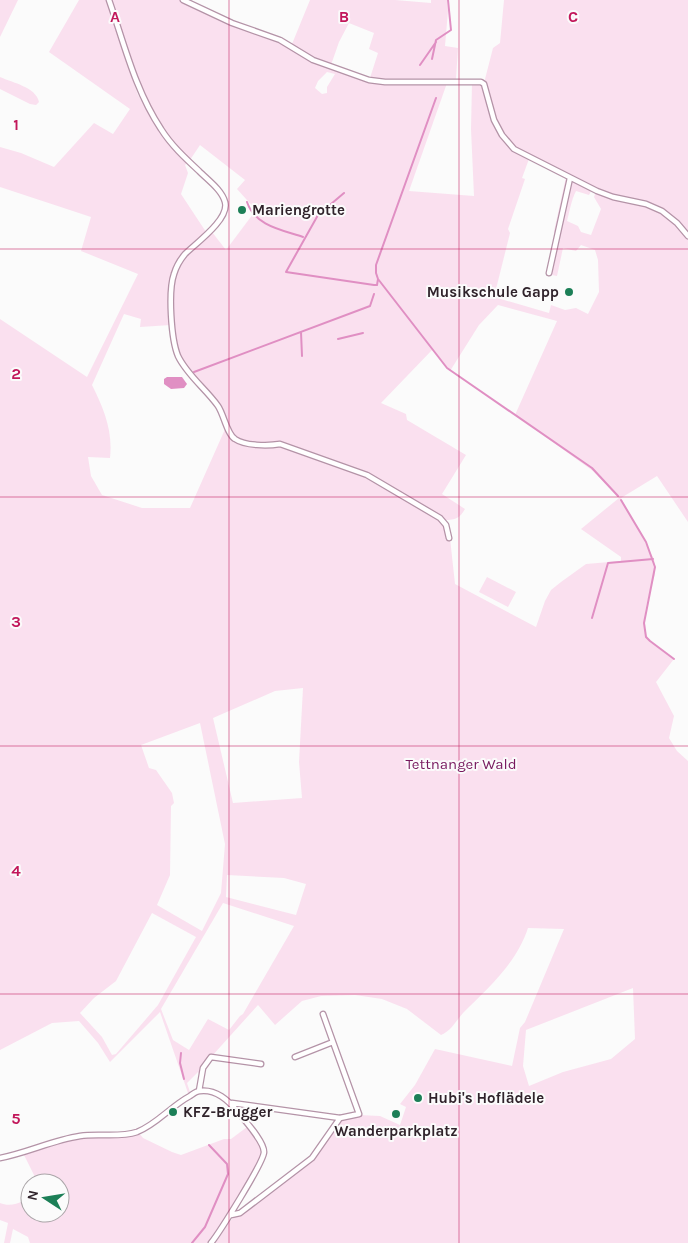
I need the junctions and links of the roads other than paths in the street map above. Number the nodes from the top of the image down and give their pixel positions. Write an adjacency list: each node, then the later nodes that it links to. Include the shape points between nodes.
1 (109, 0): 6 (street, via 141,93 156,122 174,146 220,192 226,206 209,232 179,263 171,286 176,348 185,367 216,404 234,439 268,446 280,444 367,475 440,518 446,525)
2 (183, 0): 3 (street, via 232,23 280,40 313,60 369,80 481,82 494,120 514,149)
3 (570, 178): 4 (street, via 613,197 662,211); 5 (street)
4 (688, 236)
5 (549, 273)
6 (449, 538)
7 (323, 1014): 8 (street)
8 (333, 1042): 9 (street); 13 (street, via 359,1114)
9 (295, 1057)
10 (261, 1064): 11 (street, via 211,1057 203,1068)
11 (199, 1091): 12 (street, via 220,1095); 14 (street, via 135,1133 78,1136)
12 (231, 1103): 13 (street); 15 (street, via 264,1151)
13 (340, 1118): 15 (street, via 312,1158 240,1213)
14 (0, 1158)
15 (231, 1215): 16 (street)
16 (210, 1243)

